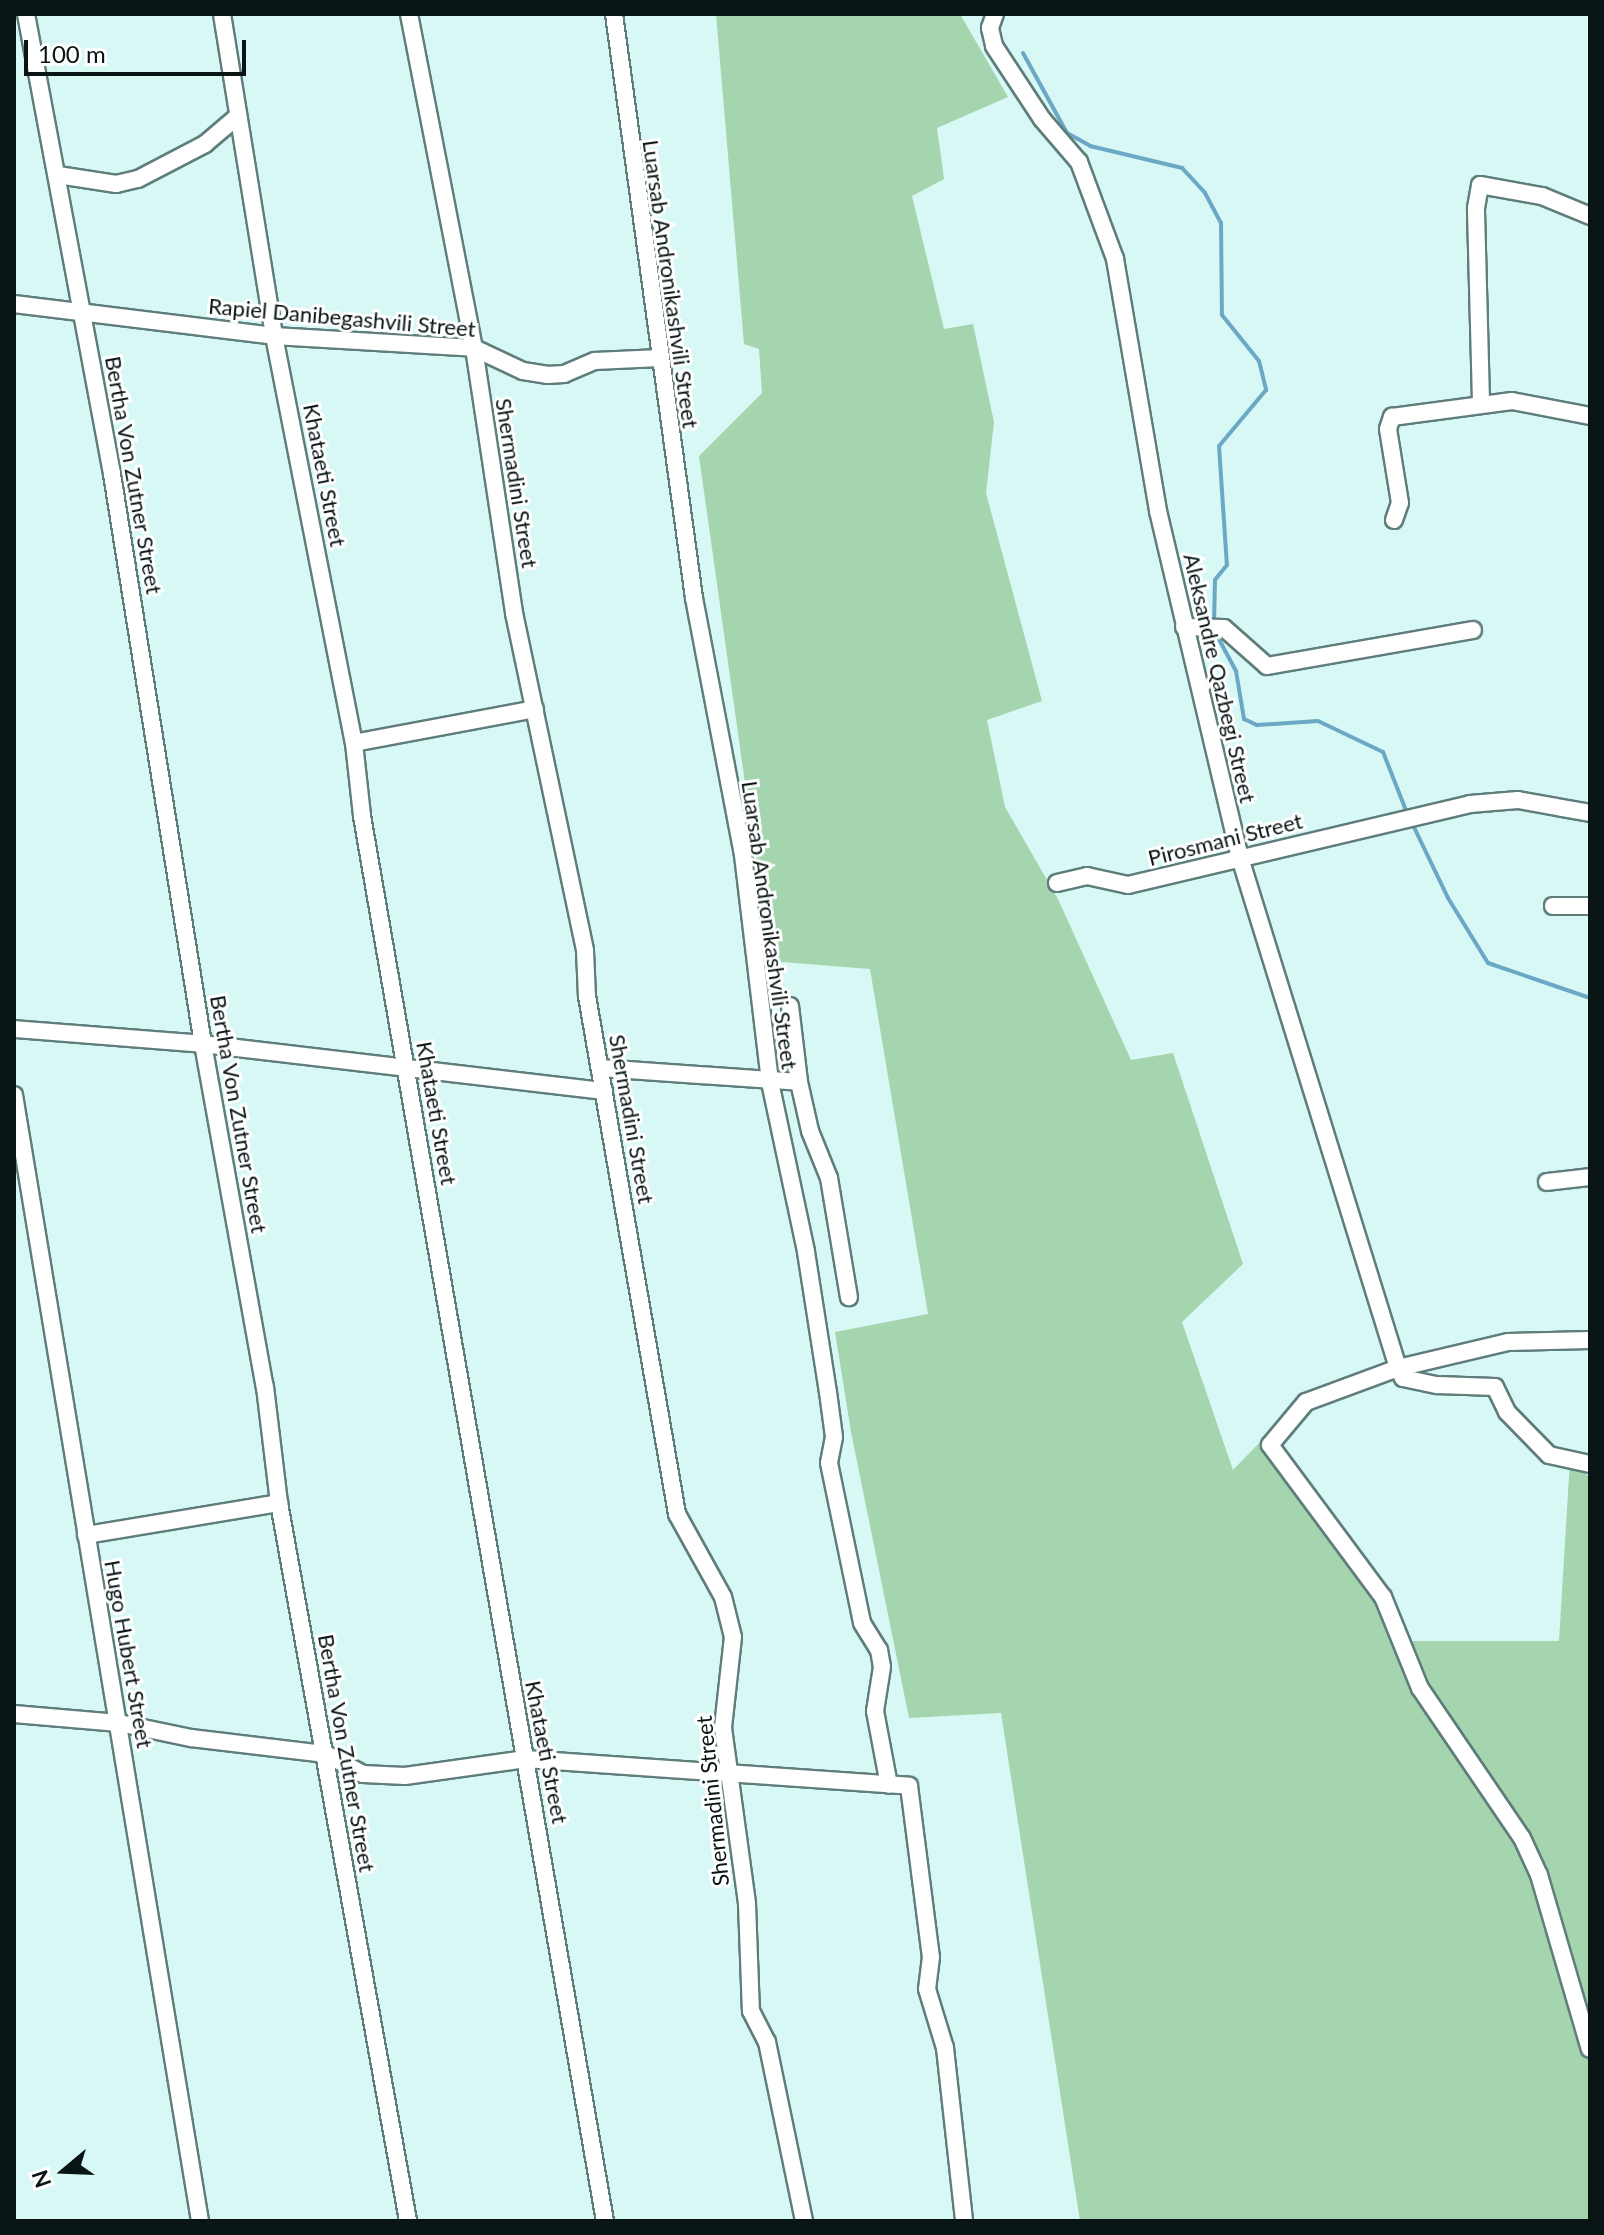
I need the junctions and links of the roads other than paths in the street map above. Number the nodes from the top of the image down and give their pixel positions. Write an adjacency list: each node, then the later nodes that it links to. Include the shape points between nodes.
1 (26, 14): 7 (street, Bertha Von Zutner Street)
2 (222, 14): 6 (street, Khataeti Street)
3 (409, 14): 12 (street, Shermadini Street)
4 (614, 14): 13 (street, Luarsab Andronikashvili Street)
5 (993, 21): 17 (street, Aleksandre Qazbegi Street, via 1006,68 1079,162 1098,203 1115,259)
6 (238, 116): 7 (street, via 205,144 138,179 116,184); 11 (street, Khataeti Street)
7 (58, 175): 10 (street, Bertha Von Zutner Street)
8 (1590, 216): 14 (street, via 1542,196 1480,185 1476,208)
9 (14, 304): 10 (street, Rapiel Danibegashvili Street)
10 (83, 311): 11 (street, Rapiel Danibegashvili Street); 28 (street, Bertha Von Zutner Street, via 171,822)
11 (274, 336): 12 (street, Rapiel Danibegashvili Street); 20 (street, Khataeti Street)
12 (474, 348): 13 (street, Rapiel Danibegashvili Street, via 523,371 547,375 595,361); 19 (street, Shermadini Street, via 514,613)
13 (660, 358): 31 (street, Luarsab Andronikashvili Street, via 694,598 743,855)
14 (1481, 402): 15 (street, via 1540,404); 16 (street, via 1392,417 1388,429 1400,503)
15 (1590, 416)
16 (1394, 520)
17 (1189, 627): 18 (street, via 1224,628 1267,666); 22 (street, Aleksandre Qazbegi Street)
18 (1473, 630)
19 (535, 709): 20 (street); 30 (street, Shermadini Street, via 585,951)
20 (354, 743): 29 (street, Khataeti Street)
21 (1590, 813): 22 (street, Pirosmani Street, via 1518,800 1470,804)
22 (1241, 861): 23 (street, Pirosmani Street, via 1128,885 1087,876); 39 (street, Aleksandre Qazbegi Street)
23 (1057, 883)
24 (1553, 906): 25 (street)
25 (1590, 906)
26 (790, 1006): 32 (street)
27 (14, 1029): 28 (street)
28 (203, 1044): 29 (street); 41 (street, Bertha Von Zutner Street, via 265,1387)
29 (407, 1066): 33 (street); 46 (street, Khataeti Street)
30 (600, 1068): 31 (street); 33 (street, Shermadini Street)
31 (770, 1082): 32 (street); 48 (street, Luarsab Andronikashvili Street, via 813,1299 834,1437 829,1463 841,1530 862,1623 879,1650 882,1667 875,1711)
32 (799, 1082): 37 (street, via 810,1131 829,1178)
33 (604, 1091): 47 (street, Shermadini Street, via 677,1514 723,1597 733,1637 723,1699)
34 (14, 1095): 42 (street, Hugo Hubert Street)
35 (1590, 1177): 36 (street)
36 (1547, 1182)
37 (849, 1297)
38 (1590, 1340): 39 (street, via 1508,1342)
39 (1398, 1368): 40 (street, via 1403,1378 1437,1385 1495,1387 1507,1412 1549,1455); 49 (street, via 1306,1402 1270,1445 1383,1597 1420,1688 1522,1838 1539,1875)
40 (1590, 1464)
41 (279, 1503): 42 (street); 45 (street, Bertha Von Zutner Street)
42 (86, 1535): 44 (street, Hugo Hubert Street)
43 (14, 1714): 44 (street)
44 (119, 1723): 45 (street, via 191,1738); 50 (street, Hugo Hubert Street)
45 (326, 1754): 46 (street, via 363,1774 405,1776); 51 (street, Bertha Von Zutner Street)
46 (526, 1759): 47 (street); 52 (street, Khataeti Street)
47 (733, 1777): 48 (street); 53 (street, Shermadini Street, via 739,1870 747,1904 751,2011 767,2042)
48 (889, 1785): 54 (street, via 909,1786 931,1957 927,1989 945,2048)
49 (1590, 2049)
50 (200, 2221)
51 (408, 2221)
52 (605, 2221)
53 (804, 2221)
54 (964, 2221)

